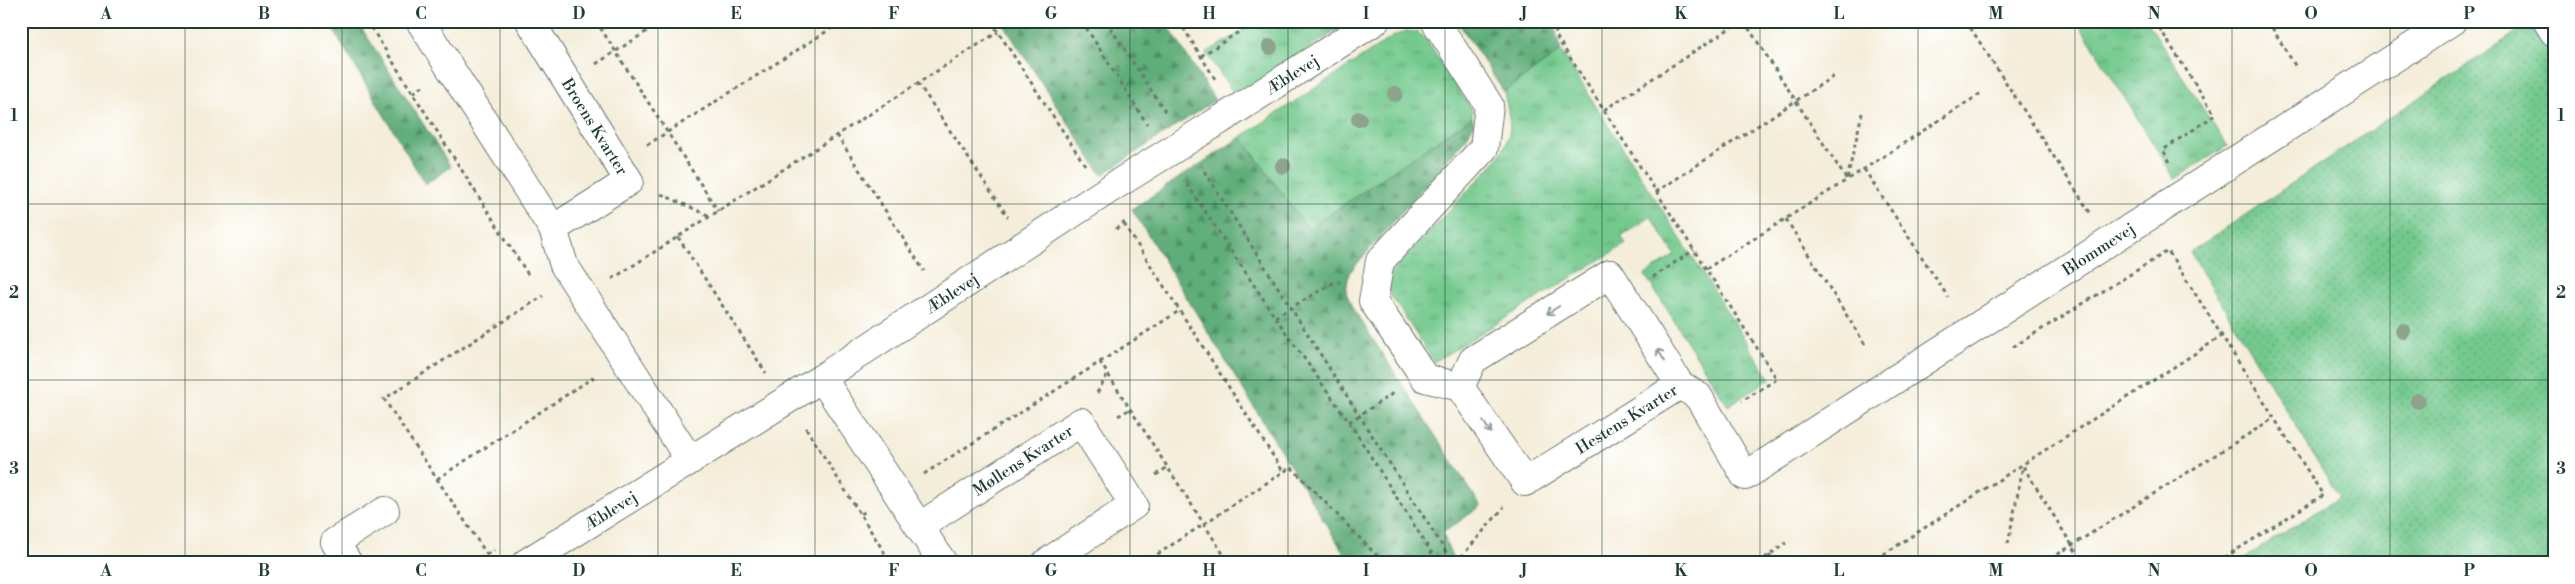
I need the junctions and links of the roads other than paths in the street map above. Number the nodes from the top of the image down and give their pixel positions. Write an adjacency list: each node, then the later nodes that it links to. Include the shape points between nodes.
1 (420, 21): 8 (street)
2 (530, 21): 8 (street, Broens Kvarter, via 629,180)
3 (1375, 21): 9 (street, Æblevej, bridge)
4 (1435, 21): 11 (street, via 1489,105 1484,148 1380,262 1373,301 1425,378)
5 (2452, 21): 10 (street, Blommevej, via 1744,476 1698,396)
6 (2547, 21): 7 (street)
7 (2554, 32)
8 (553, 229): 12 (street, via 564,265)
9 (822, 378): 12 (street, Æblevej); 14 (street)
10 (1680, 385): 11 (street, Hestens Kvarter, one-way to 10, via 1525,482); 11 (street, Hestens Kvarter, one-way to 11, via 1610,274 1473,360)
11 (1460, 387)
12 (689, 459): 16 (street, Æblevej)
13 (385, 512): 15 (street, via 335,542)
14 (920, 526): 17 (street); 18 (street, Møllens Kvarter, via 1081,422 1134,505)
15 (348, 563)
16 (526, 563)
17 (943, 563)
18 (1046, 563)

